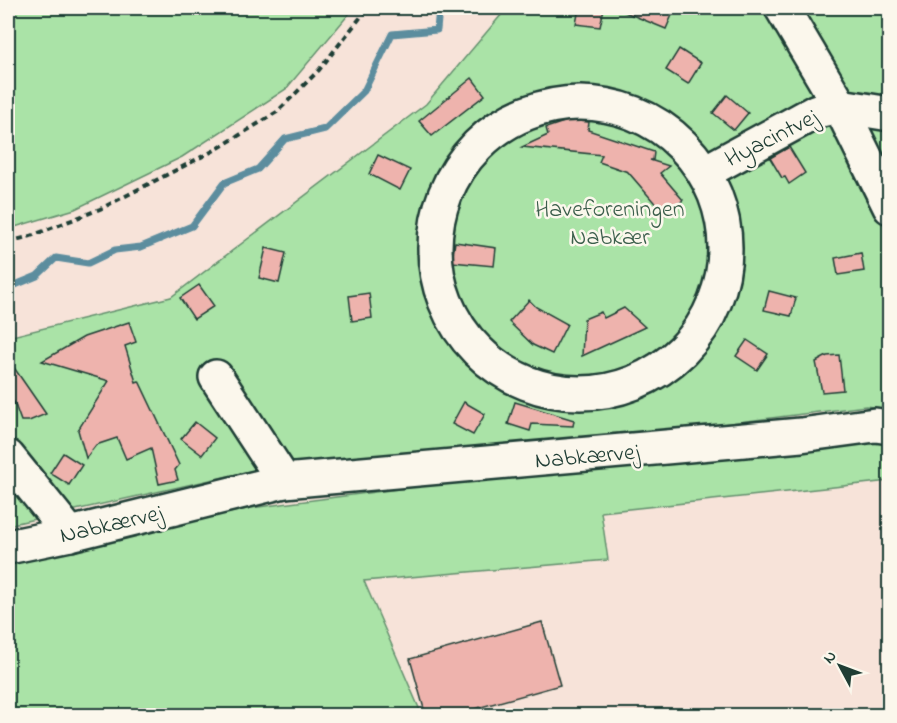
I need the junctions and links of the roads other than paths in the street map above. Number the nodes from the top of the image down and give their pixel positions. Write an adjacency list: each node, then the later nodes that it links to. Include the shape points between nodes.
1 (782, 8): 2 (street)
2 (840, 106): 3 (street); 4 (street, Hyacintvej, via 817,111); 5 (street)
3 (890, 114)
4 (705, 172): 4 (street, Hyacintvej, via 723,219 724,270 708,318 676,358 633,385 583,395 533,387 489,363 455,325 436,277 435,227 451,178 483,139 526,112 576,102 627,110 671,134)
5 (890, 207)
6 (216, 377): 9 (street)
7 (890, 427): 9 (street, Nabkærvej, via 875,425)
8 (8, 457): 10 (street)
9 (284, 481): 10 (street, Nabkærvej)
10 (70, 534): 11 (street, Nabkærvej)
11 (8, 547)

